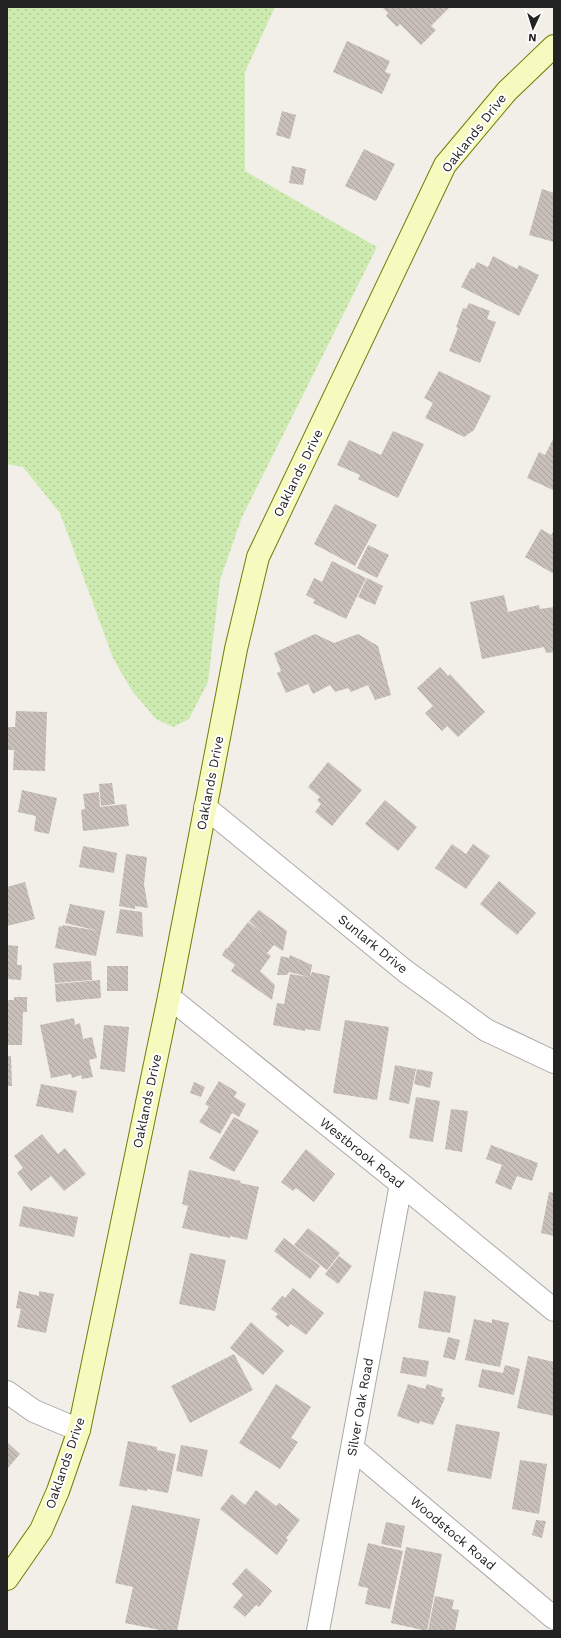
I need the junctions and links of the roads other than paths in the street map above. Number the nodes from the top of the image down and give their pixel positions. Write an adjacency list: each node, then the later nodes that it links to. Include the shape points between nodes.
1 (554, 46): 2 (street, Oaklands Drive, via 507,91 445,165 258,556 236,649)
2 (205, 807): 3 (street, Oaklands Drive); 4 (street, Sunlark Drive, via 405,971 486,1030)
3 (169, 997): 5 (street, Westbrook Road); 8 (street, Oaklands Drive)
4 (554, 1062)
5 (401, 1184): 6 (street, Westbrook Road); 9 (street, Silver Oak Road)
6 (554, 1310)
7 (7, 1392): 8 (street, via 34,1411)
8 (79, 1430): 10 (street, Oaklands Drive, via 58,1491 41,1530)
9 (352, 1448): 11 (street, Woodstock Road); 12 (street, Silver Oak Road)
10 (7, 1579)
11 (554, 1618)
12 (318, 1631)

